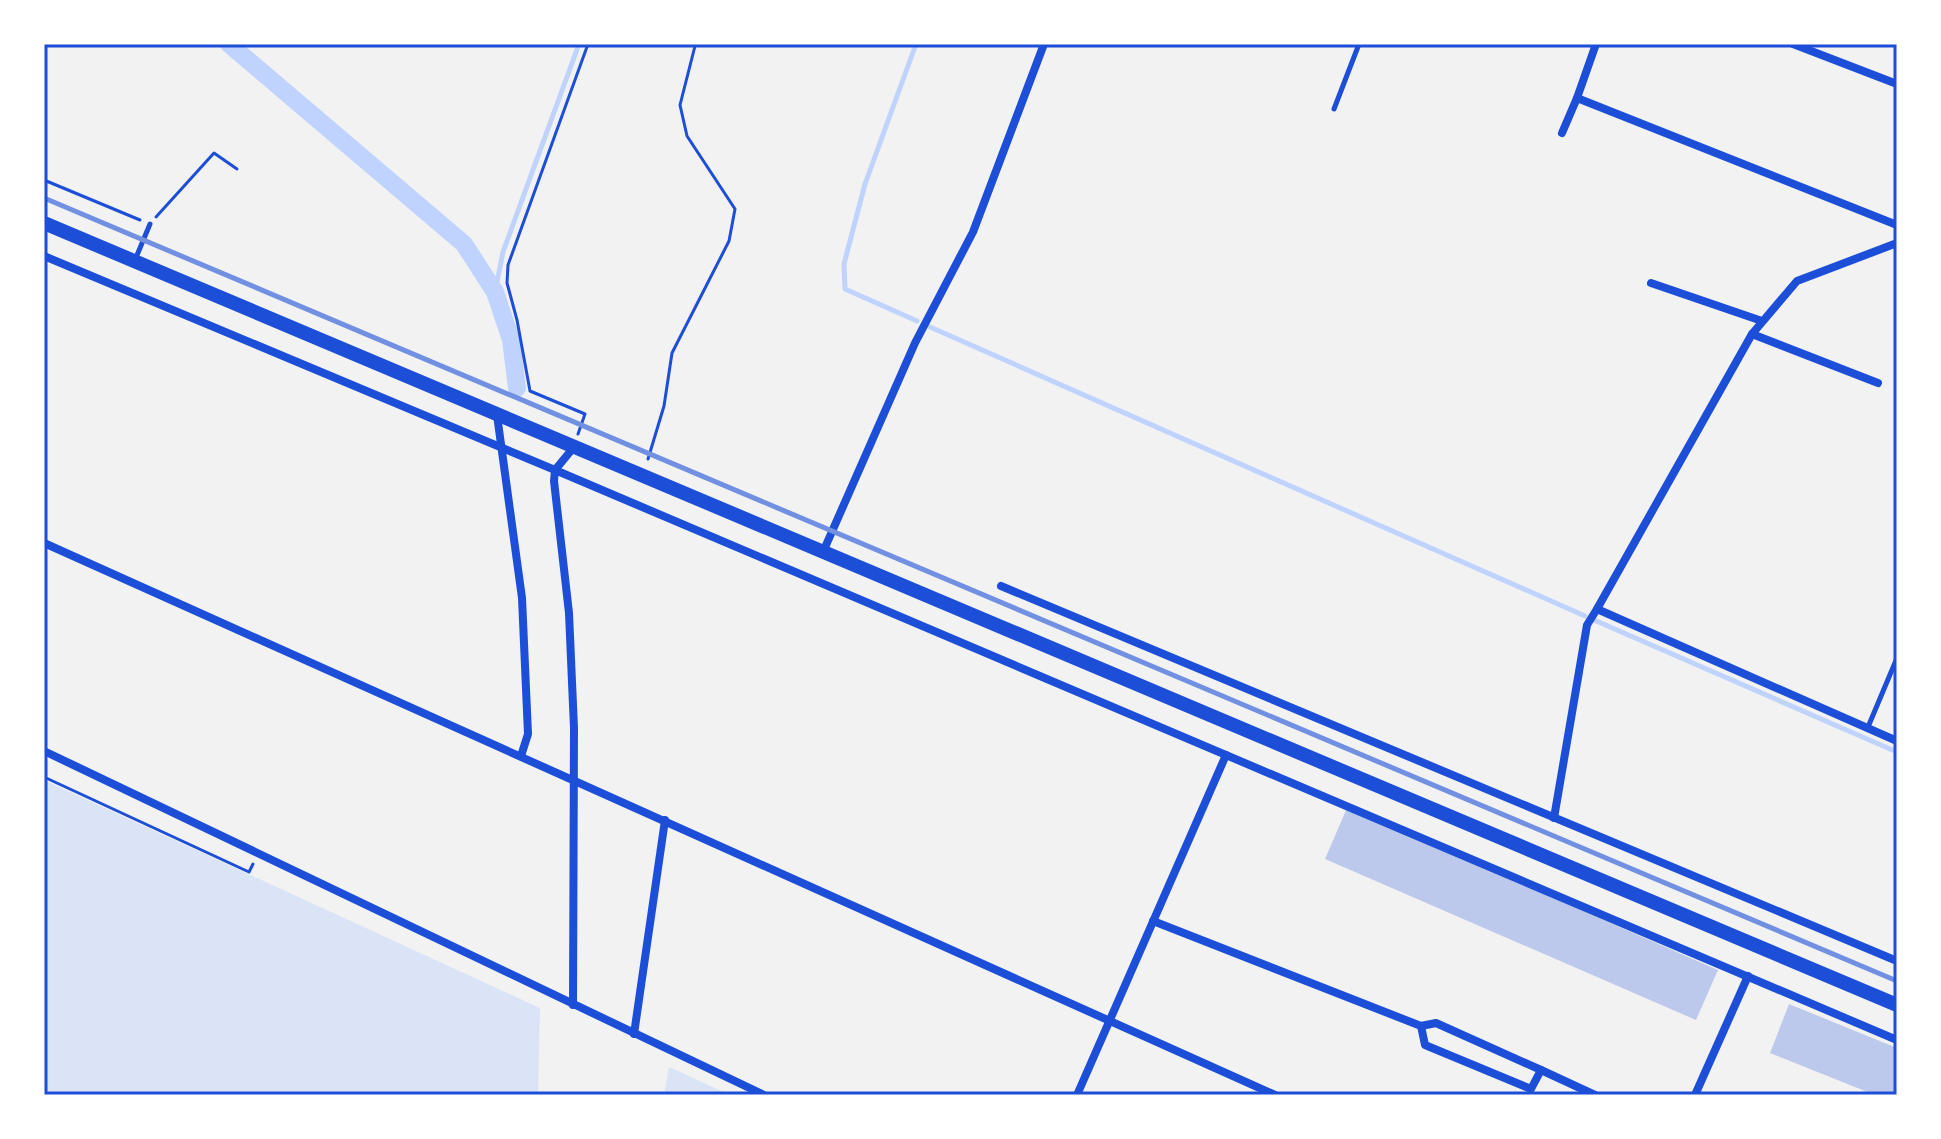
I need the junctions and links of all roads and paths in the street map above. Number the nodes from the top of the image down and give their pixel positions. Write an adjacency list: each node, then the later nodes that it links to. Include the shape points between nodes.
1 (588, 44): 24 (path, via 508,265 507,283 530,391 585,414)
2 (1044, 44): 29 (street, via 973,232 915,343)
3 (1359, 44): 9 (lane)
4 (1596, 44): 8 (street)
5 (1793, 44): 7 (street)
6 (695, 46): 27 (path, via 680,105 687,136 735,209 729,241 672,353 664,406)
7 (1897, 84)
8 (1577, 98): 10 (street); 15 (street)
9 (1334, 109)
10 (1562, 133)
11 (237, 169): 14 (path, via 214,153)
12 (44, 180): 14 (path)
13 (44, 223): 18 (street)
14 (150, 224): 18 (lane)
15 (1897, 225)
16 (1897, 243): 20 (street, via 1797,281)
17 (44, 256): 25 (street)
18 (134, 261): 23 (street)
19 (1651, 283): 20 (street)
20 (1762, 321): 21 (street)
21 (1752, 334): 22 (street); 31 (street)
22 (1878, 383)
23 (496, 414): 24 (street); 25 (street)
24 (574, 447): 26 (street); 27 (street)
25 (502, 448): 26 (street); 37 (street, via 522,598 528,734)
26 (555, 470): 36 (street); 39 (street, via 569,613)
27 (643, 476): 29 (street)
28 (44, 543): 37 (street)
29 (823, 552): 47 (street)
30 (1001, 586): 40 (street)
31 (1597, 609): 33 (street); 40 (street, via 1587,625)
32 (1897, 658): 33 (lane)
33 (1867, 729): 34 (street)
34 (1897, 741)
35 (44, 751): 42 (street)
36 (1226, 755): 43 (street); 45 (street)
37 (521, 756): 39 (street)
38 (44, 777): 42 (path, via 249,872)
39 (572, 779): 41 (street); 46 (street)
40 (1554, 818): 44 (street)
41 (665, 820): 48 (street); 50 (street)
42 (258, 854): 46 (street)
43 (1153, 921): 48 (street); 49 (street)
44 (1897, 961)
45 (1748, 976): 51 (street); 57 (street)
46 (573, 1005): 50 (street)
47 (1897, 1005)
48 (1109, 1020): 54 (street); 55 (street)
49 (1421, 1026): 52 (street, via 1436,1023); 52 (street, via 1425,1045 1531,1089)
50 (634, 1034): 53 (street)
51 (1897, 1040)
52 (1541, 1070): 56 (street)
53 (764, 1095)
54 (1077, 1095)
55 (1275, 1095)
56 (1595, 1095)
57 (1695, 1095)

